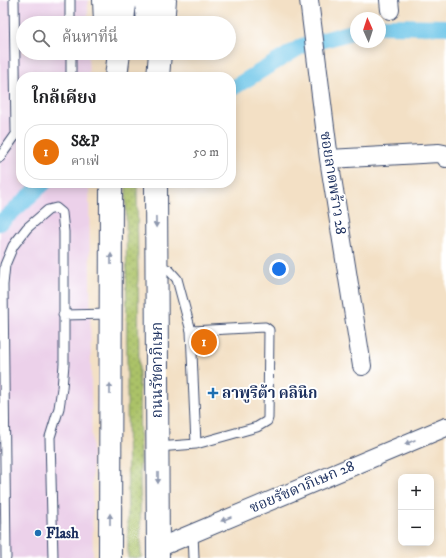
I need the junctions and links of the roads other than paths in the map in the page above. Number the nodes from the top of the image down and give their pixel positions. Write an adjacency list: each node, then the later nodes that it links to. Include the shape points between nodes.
1 (14, 0): 13 (lane)
2 (70, 0): 8 (lane)
3 (104, 0): 9 (main road)
4 (125, 0): 10 (main road)
5 (146, 0): 11 (main road)
6 (164, 0): 12 (main road)
7 (309, 0): 29 (street, ซอยลาดพร้าว 28)
8 (70, 16)
9 (105, 16)
10 (124, 16)
11 (147, 16)
12 (163, 16)
13 (16, 53)
14 (16, 60): 20 (lane)
15 (71, 60): 21 (lane)
16 (108, 60): 22 (main road)
17 (118, 60): 23 (main road)
18 (152, 60): 24 (main road)
19 (159, 60): 25 (main road)
20 (17, 72)
21 (71, 72)
22 (109, 72)
23 (117, 72)
24 (153, 72)
25 (158, 72)
26 (16, 137): 27 (lane)
27 (0, 157)
28 (446, 158): 29 (street, via 444,154 439,153)
29 (329, 159): 36 (street, ซอยลาดพร้าว 28)
30 (111, 188): 33 (main road, one-way to 30)
31 (156, 188): 32 (main road, ถนนรัชดาภิเษก, one-way to 32)
32 (157, 265): 35 (lane, via 169,270 177,279); 39 (main road, ถนนรัชดาภิเษก)
33 (110, 314): 34 (lane); 44 (main road, one-way to 33)
34 (63, 315): 42 (lane, via 64,232 62,214 56,208 48,210 27,228 13,246 5,265 3,285); 43 (lane, via 62,388 50,437)
35 (191, 331): 38 (lane); 38 (lane, via 265,326 269,330 267,421 257,427)
36 (362, 366)
37 (446, 427): 40 (street, ซอยรัชดาภิเษก 28, one-way to 40)
38 (196, 444): 39 (lane)
39 (158, 447): 41 (main road, ถนนรัชดาภิเษก, one-way to 41)
40 (193, 533): 41 (street, ซอยรัชดาภิเษก 28); 45 (lane)
41 (158, 553)
42 (6, 558)
43 (53, 558)
44 (110, 558)
45 (194, 558)

